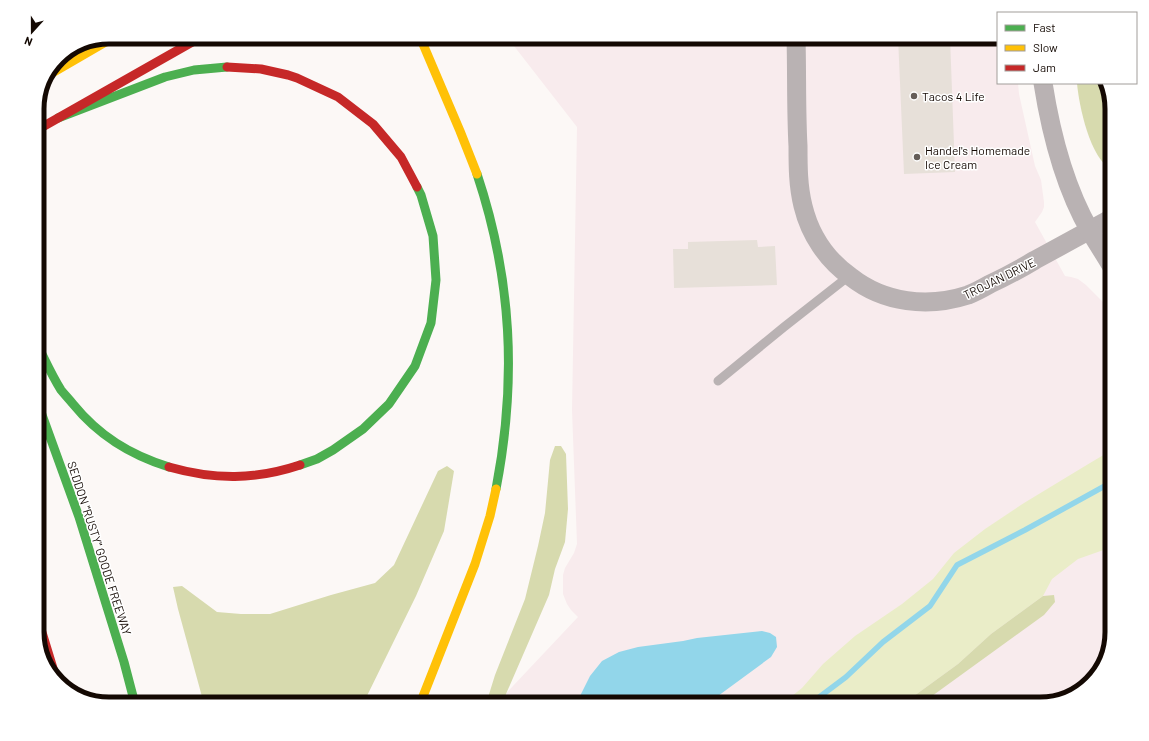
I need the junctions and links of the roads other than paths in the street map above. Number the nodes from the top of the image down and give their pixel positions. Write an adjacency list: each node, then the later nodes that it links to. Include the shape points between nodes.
1 (189, 44): 7 (main road)
2 (423, 44): 19 (main road, via 473,164 492,225 504,280 509,378 501,464 493,503 469,582)
3 (796, 44): 12 (street, TROJAN DRIVE, via 799,179 803,204 808,223 817,241 834,263)
4 (101, 45): 5 (main road)
5 (57, 70)
6 (1044, 84): 10 (street, via 1055,144 1074,199)
7 (58, 118): 8 (main road); 13 (main road, via 164,77 195,69 255,67 316,84 365,115 386,136 402,158 428,214 435,244 437,276 434,308 427,335 414,366 394,397 372,422 348,441 321,457 267,475 205,476 150,461 126,449 90,423 64,394)
8 (44, 126)
9 (1105, 222): 10 (street, TROJAN DRIVE)
10 (1089, 230): 11 (street); 12 (street, TROJAN DRIVE, via 1014,273 968,295 949,300 916,302 884,296)
11 (1105, 256)
12 (849, 276): 14 (lane)
13 (44, 359)
14 (718, 381)
15 (44, 420): 18 (main road, SEDDON "RUSTY" GOODE FREEWAY, via 79,517)
16 (45, 642): 17 (main road)
17 (50, 659)
18 (133, 697)
19 (423, 697)

